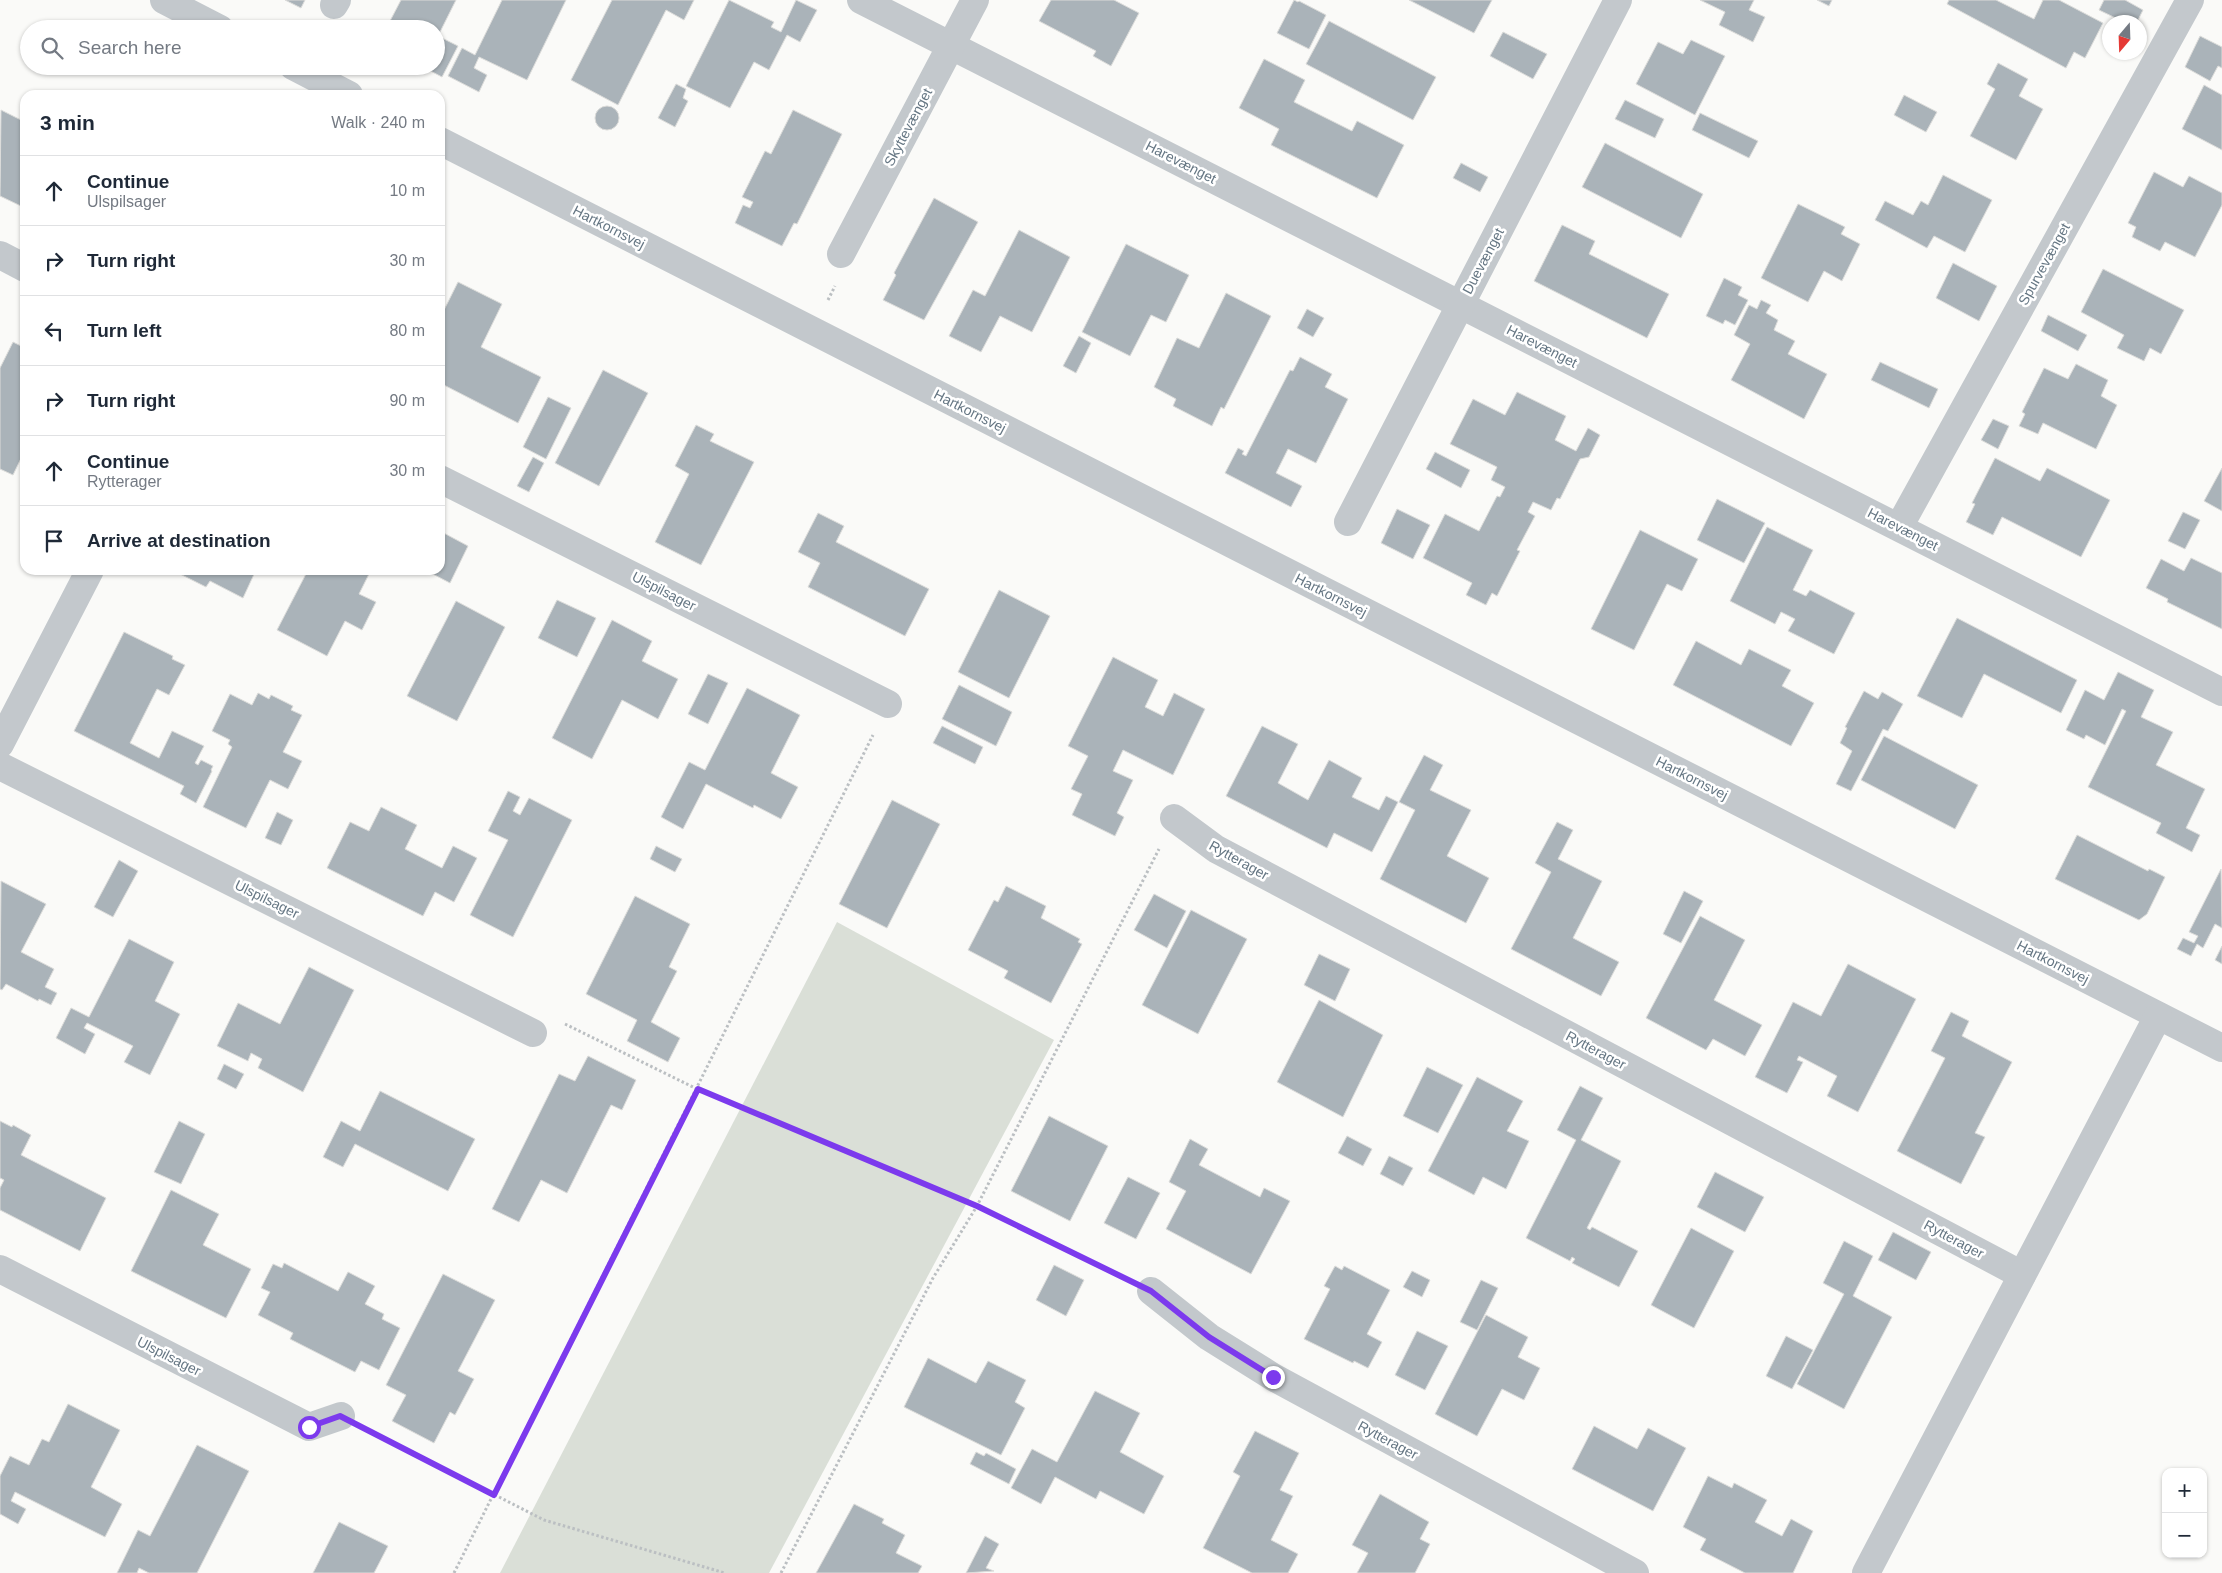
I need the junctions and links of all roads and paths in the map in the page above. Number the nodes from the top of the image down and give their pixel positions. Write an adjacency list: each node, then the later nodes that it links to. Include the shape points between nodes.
1 (164, 0): 6 (street)
2 (861, 0): 7 (street, Harevænget)
3 (975, 0): 7 (street, Skyttevænget)
4 (1618, 0): 14 (street, Duevænget)
5 (2190, 0): 18 (street, Spurvevænget)
6 (203, 20)
7 (952, 46): 11 (street, Skyttevænget); 14 (street, Harevænget)
8 (309, 75): 9 (street)
9 (335, 90)
10 (445, 144): 15 (street, Hartkornsvej)
11 (841, 254): 15 (path, via 842,270)
12 (0, 255): 13 (street)
13 (20, 265)
14 (1460, 304): 17 (street, Duevænget); 18 (street, Harevænget)
15 (813, 331): 25 (street, Hartkornsvej)
16 (445, 482): 21 (street, Ulspilsager)
17 (1348, 522)
18 (1899, 527): 20 (street, Harevænget)
19 (87, 575): 22 (street)
20 (2222, 692)
21 (888, 704): 28 (path)
22 (0, 744)
23 (0, 766): 26 (street, Ulspilsager)
24 (1174, 818): 29 (path); 31 (street, Rytterager, via 1216,849)
25 (2158, 1016): 27 (street, Hartkornsvej); 31 (street)
26 (534, 1032): 28 (path, via 551,1017)
27 (2222, 1048)
28 (698, 1089): 29 (path); 34 (path)
29 (977, 1206): 32 (path); 37 (path, via 933,1278)
30 (0, 1270): 33 (street, Ulspilsager, via 309,1427)
31 (2022, 1275): 39 (street)
32 (1151, 1291): 38 (street, Rytterager, via 1209,1337 1273,1377)
33 (340, 1416): 34 (path)
34 (494, 1495): 35 (path); 36 (path, via 544,1520)
35 (454, 1573)
36 (725, 1573)
37 (781, 1573)
38 (1635, 1573)
39 (1866, 1573)

